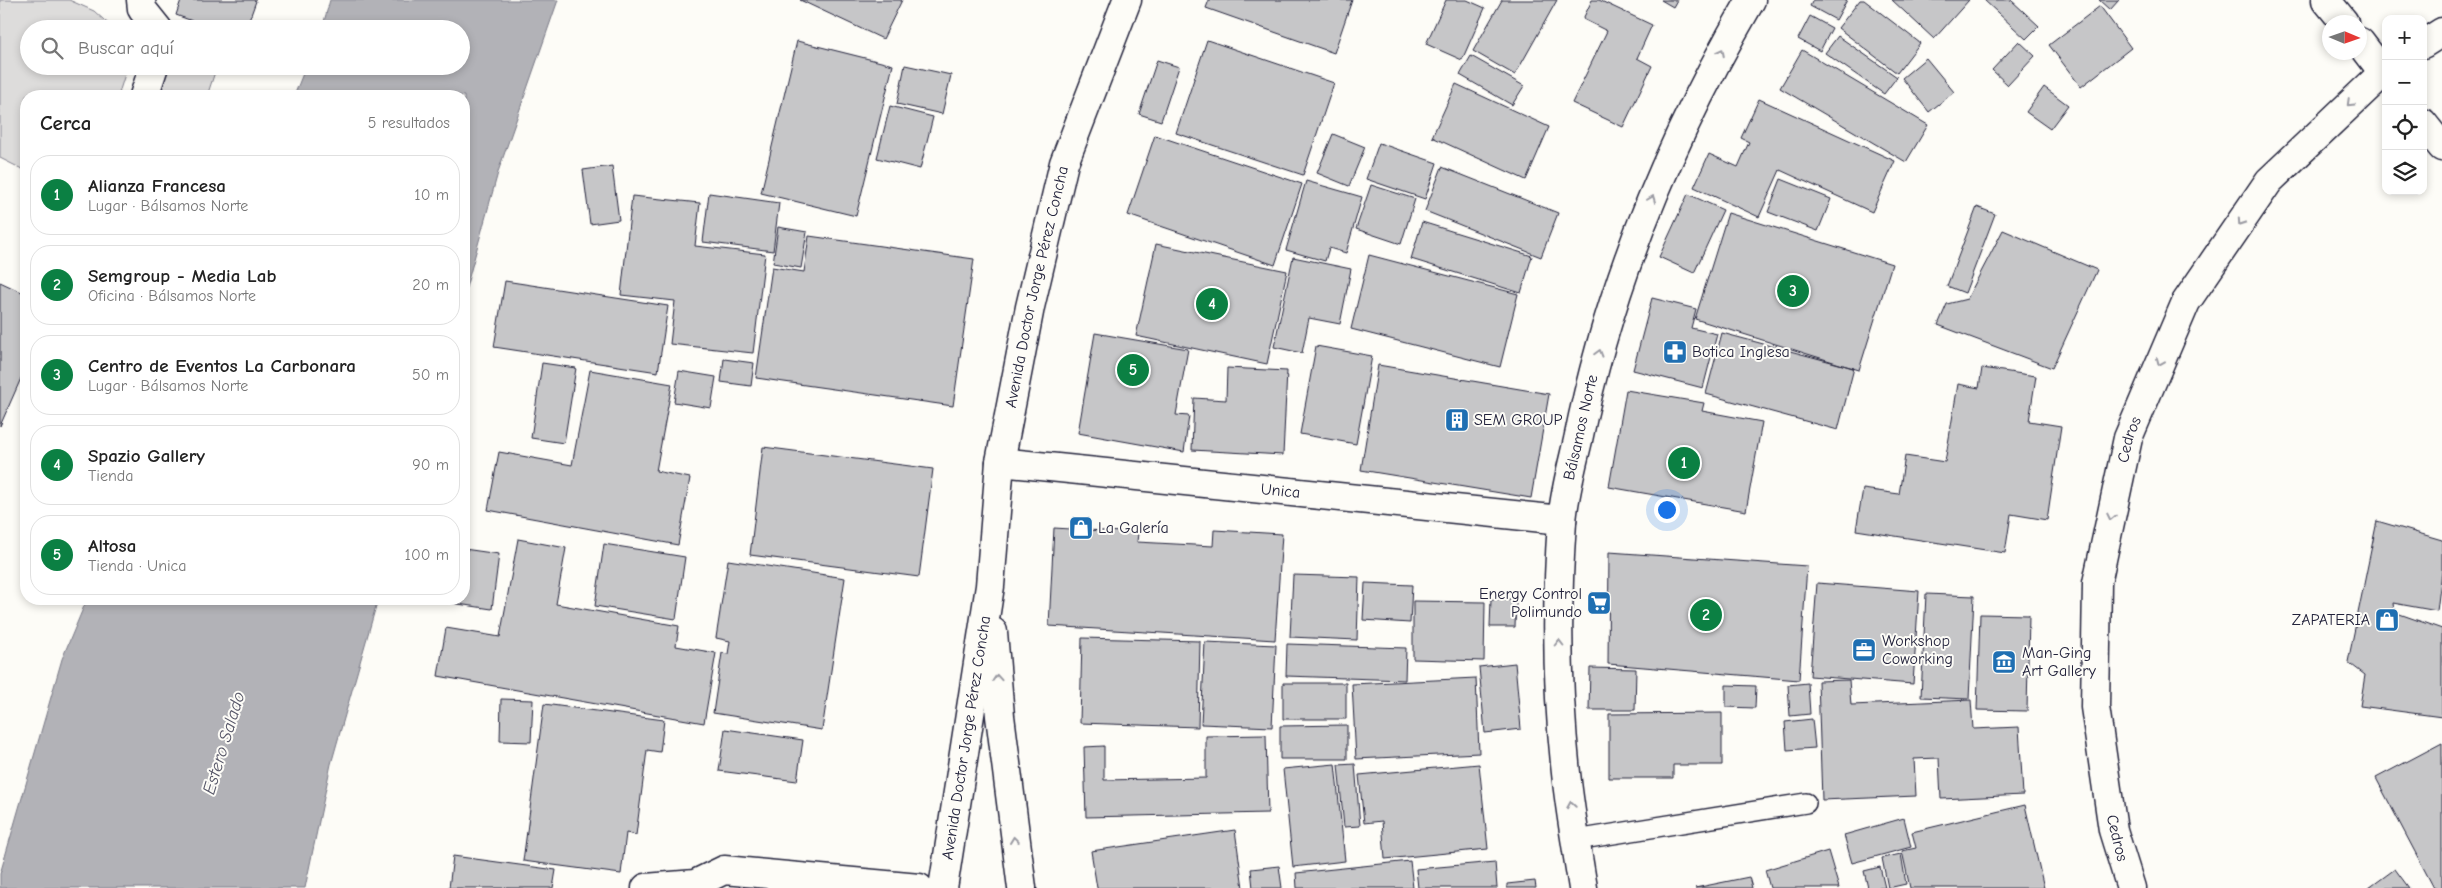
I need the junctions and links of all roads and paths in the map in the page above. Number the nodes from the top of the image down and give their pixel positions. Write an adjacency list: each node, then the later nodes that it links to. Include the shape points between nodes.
1 (141, 0): 6 (street, via 142,9)
2 (1127, 0): 16 (street, Avenida Doctor Jorge Pérez Concha, via 1064,163 1030,307)
3 (1751, 0): 17 (street, Bálsamos Norte, one-way to 3, via 1586,396 1622,276 1668,158 1724,46)
4 (2326, 0): 5 (street)
5 (2338, 15)
6 (151, 20)
7 (2442, 32): 8 (street)
8 (2427, 41)
9 (2367, 50): 10 (street)
10 (2382, 68)
11 (151, 75): 13 (street)
12 (2382, 75): 26 (street, Cedros, one-way to 26, via 2269,181 2186,302 2128,438 2097,583 2095,707 2113,830)
13 (146, 90)
14 (2427, 128): 15 (street)
15 (2442, 147)
16 (1000, 462): 17 (street, Unica); 18 (street, Avenida Doctor Jorge Pérez Concha)
17 (1562, 520): 20 (street, Bálsamos Norte, one-way to 17, via 1566,773 1558,646)
18 (990, 586): 23 (street, Avenida Doctor Jorge Pérez Concha); 24 (street, Avenida Doctor Jorge Pérez Concha, one-way to 18, via 1000,716)
19 (1806, 803): 20 (lane)
20 (1576, 840): 25 (street, Bálsamos Norte)
21 (646, 888): 22 (street, via 695,884 724,870)
22 (919, 888)
23 (942, 888)
24 (1022, 888)
25 (1583, 888)
26 (2131, 888)

